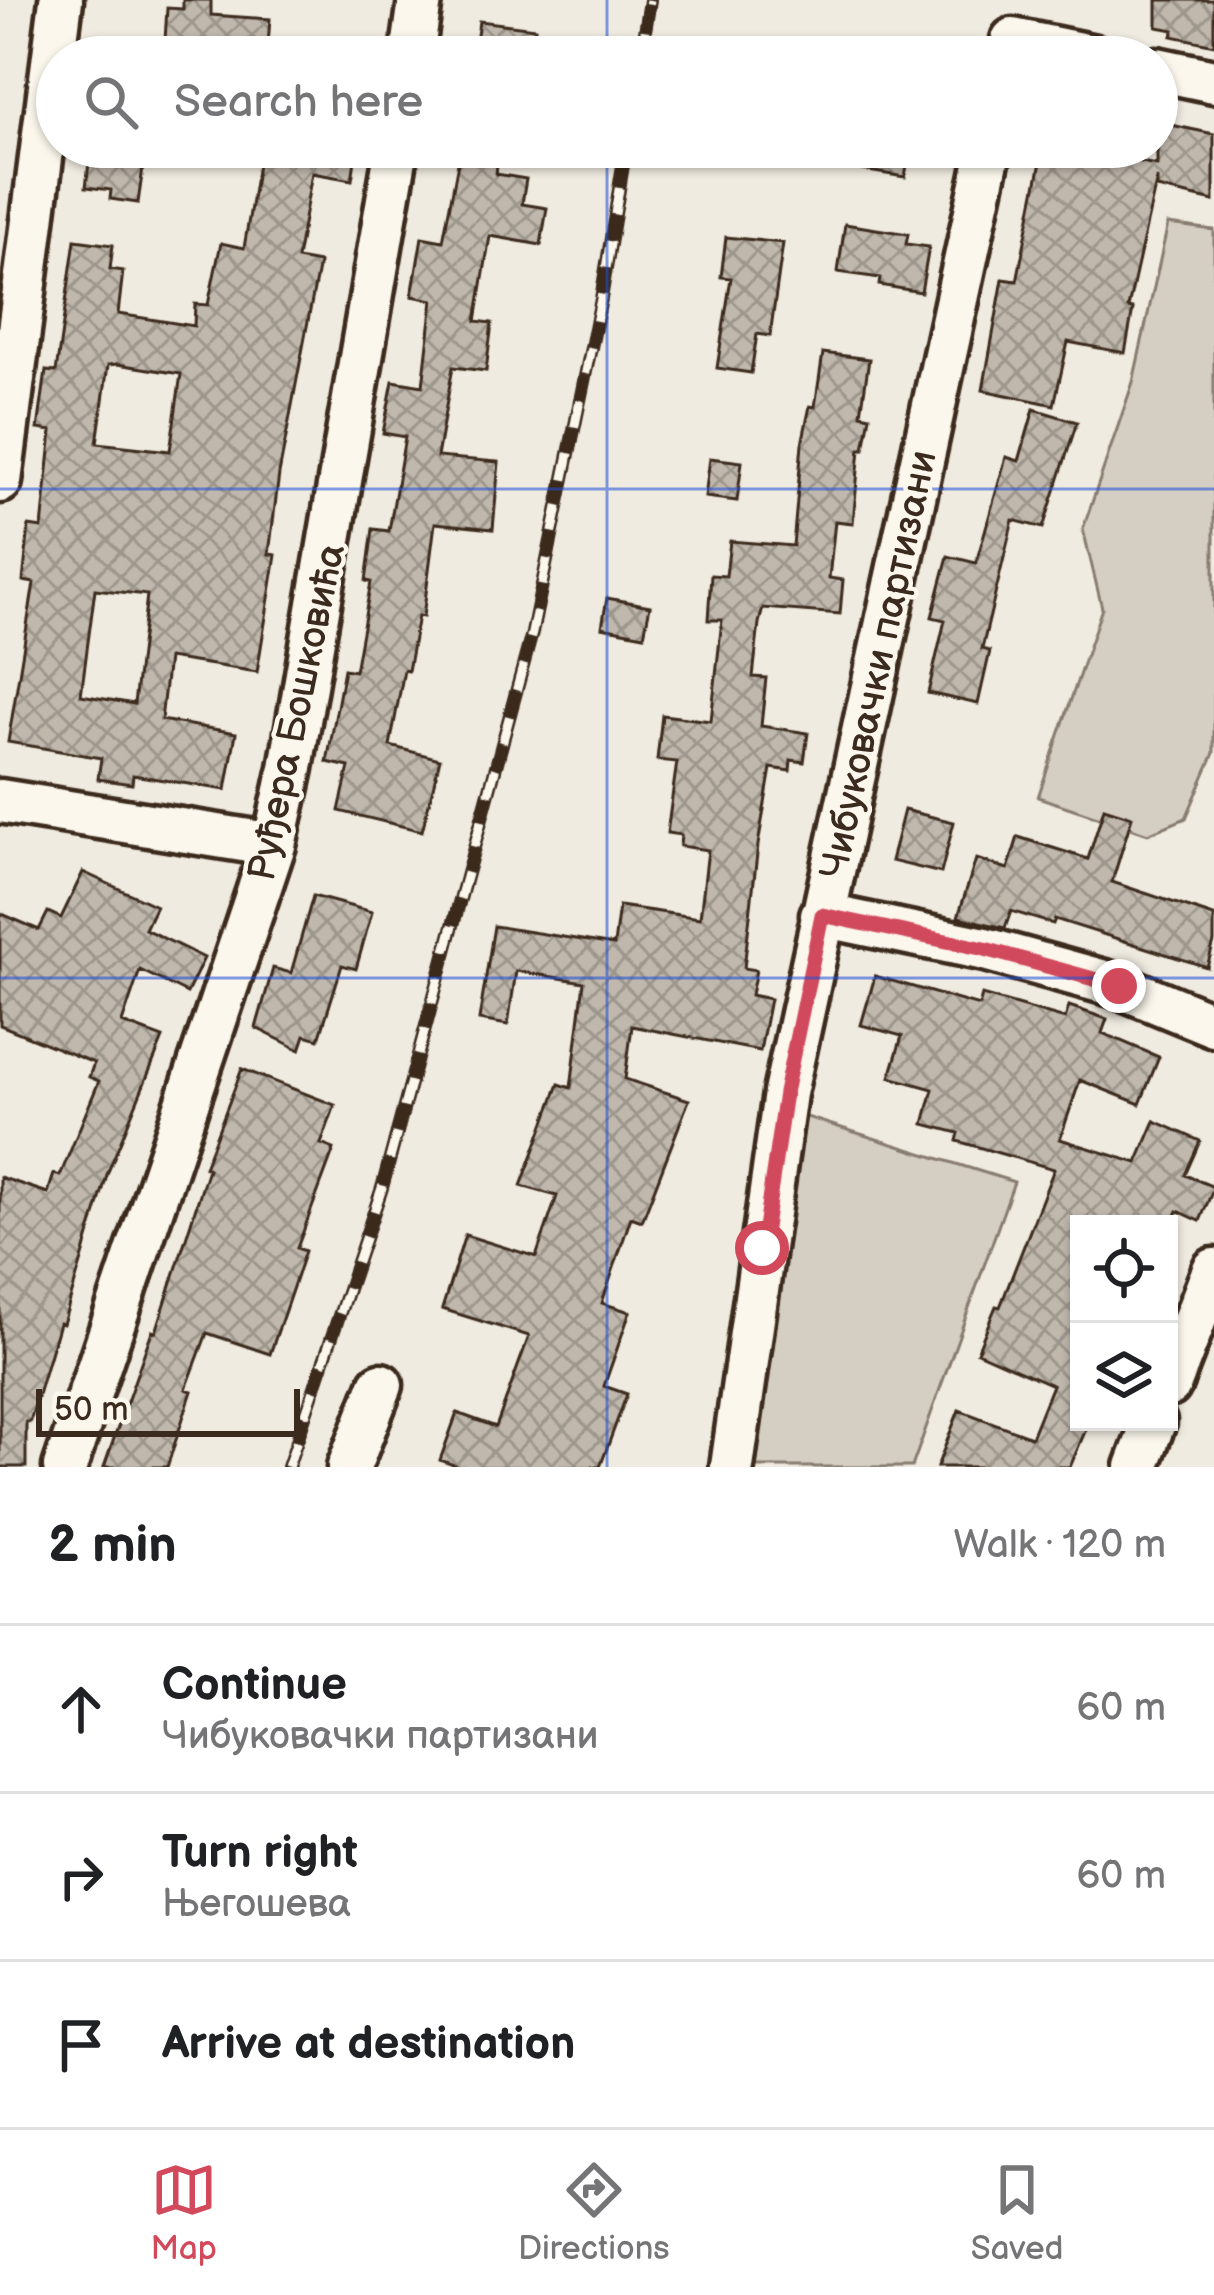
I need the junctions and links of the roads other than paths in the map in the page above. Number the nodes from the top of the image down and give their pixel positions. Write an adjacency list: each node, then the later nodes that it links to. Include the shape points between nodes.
1 (62, 0): 3 (street)
2 (420, 0): 4 (street)
3 (57, 36)
4 (415, 36)
5 (1178, 74): 6 (street)
6 (1214, 81)
7 (40, 168): 10 (street)
8 (393, 168): 12 (street, Руђера Бошковића)
9 (984, 168): 13 (street, Чибуковачки партизани)
10 (0, 482)
11 (0, 801): 12 (street)
12 (274, 845): 19 (street, Руђера Бошковића)
13 (822, 915): 14 (street, via 1119,986); 21 (street, Чибуковачки партизани, via 785,1093)
14 (1214, 1025)
15 (1214, 1270): 16 (street)
16 (1178, 1362)
17 (381, 1385): 20 (street)
18 (1151, 1431): 22 (street)
19 (65, 1467)
20 (350, 1467)
21 (732, 1467)
22 (1137, 1467)

